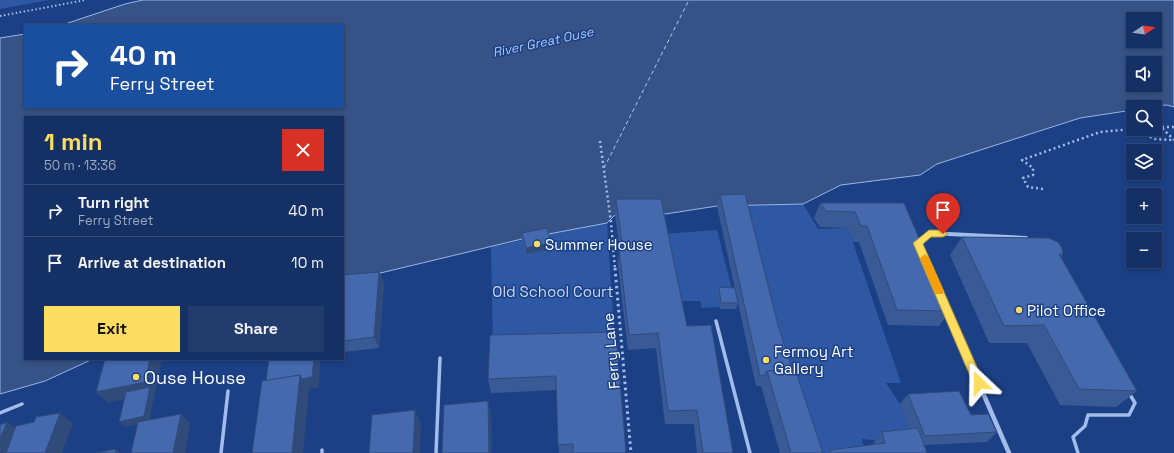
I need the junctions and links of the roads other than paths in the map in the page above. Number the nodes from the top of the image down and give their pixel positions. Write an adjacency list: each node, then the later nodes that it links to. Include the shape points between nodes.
1 (1035, 240): 2 (street, via 1014,236 929,233 918,243)
2 (921, 250)
3 (943, 301): 13 (street)
4 (716, 321): 12 (lane)
5 (440, 358): 11 (lane)
6 (228, 390): 10 (lane)
7 (1128, 391): 14 (lane, via 1135,403 1129,414 1088,415 1084,426 1073,437)
8 (22, 404): 9 (lane)
9 (0, 413)
10 (221, 453)
11 (436, 453)
12 (750, 453)
13 (1009, 453)
14 (1078, 453)

